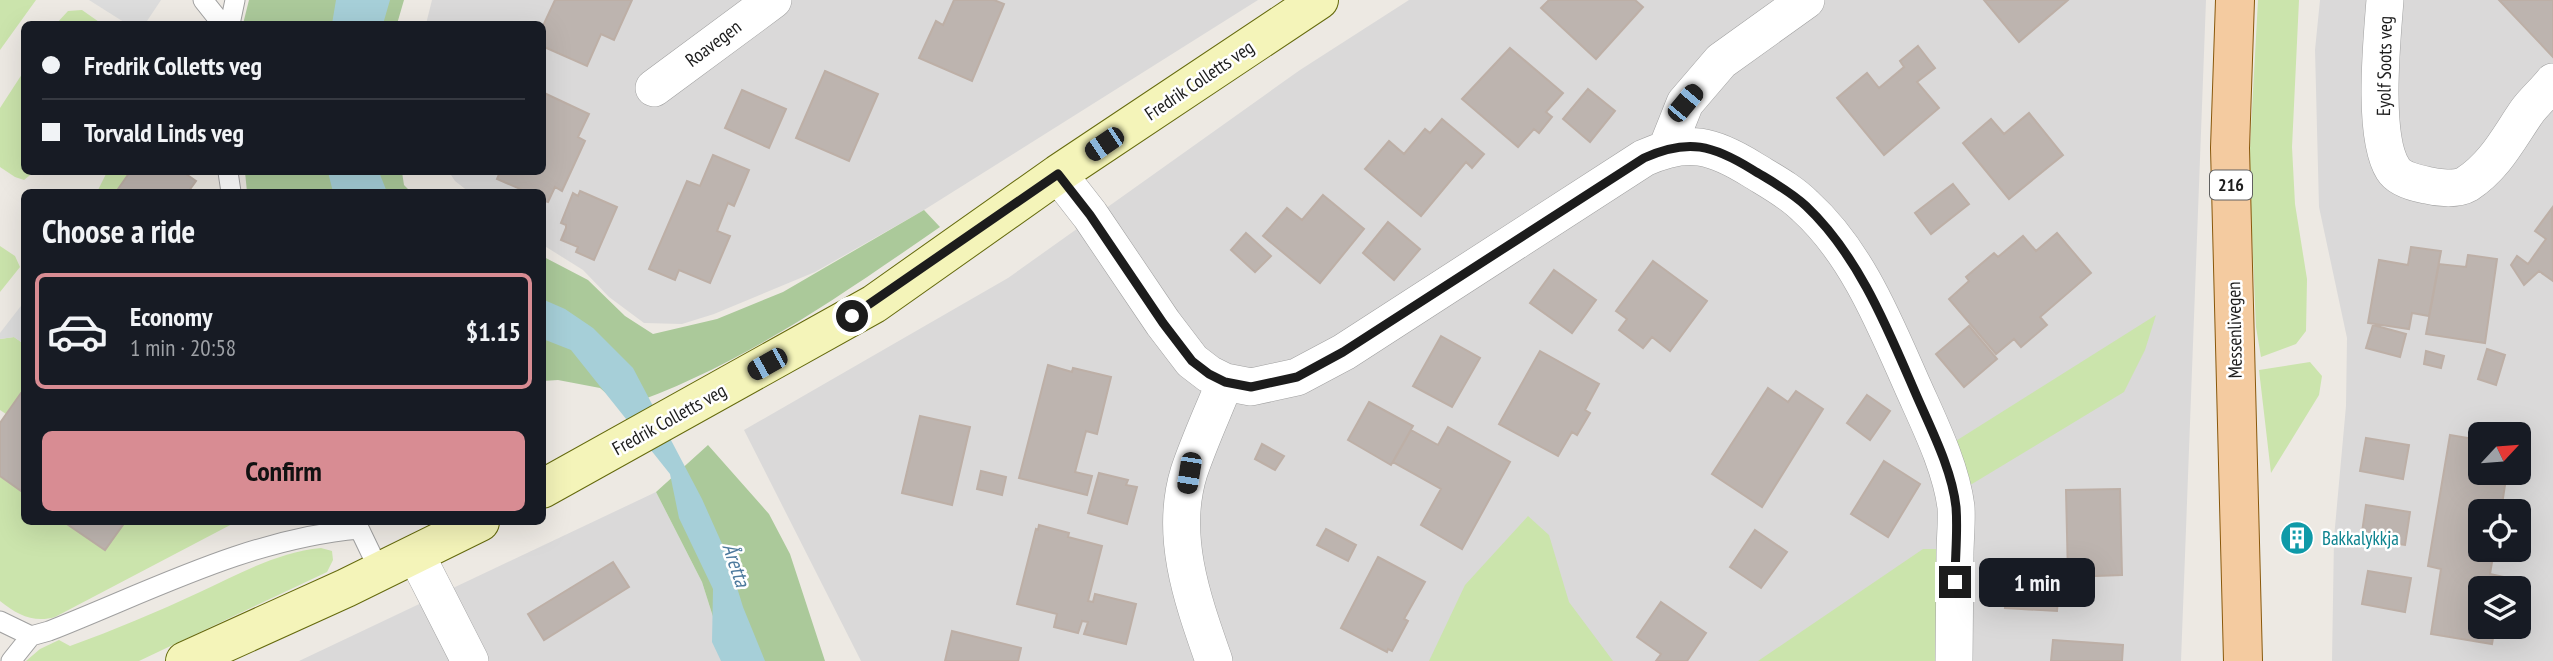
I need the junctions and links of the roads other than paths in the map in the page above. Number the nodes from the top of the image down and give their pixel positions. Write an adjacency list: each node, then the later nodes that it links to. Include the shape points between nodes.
1 (203, 0): 8 (lane)
2 (235, 0): 9 (lane)
3 (773, 0): 11 (street, Roavegen)
4 (1319, 0): 13 (street, Fredrik Colletts veg)
5 (1806, 0): 12 (street, via 1721,61 1685,103)
6 (2235, 0): 27 (main road, Messenlivegen / 216, via 2230,148)
7 (2385, 0): 10 (street, Eyolf Soots veg, via 2379,95 2385,142 2393,170 2410,181 2437,188 2465,186 2486,169)
8 (220, 21)
9 (231, 21)
10 (2553, 82)
11 (654, 88)
12 (1667, 148): 14 (street, via 1644,158 1426,300 1297,377 1251,387); 26 (street, via 1693,145 1716,149 1785,189 1828,230 1856,268 1938,445 1956,506)
13 (1058, 174): 14 (street, via 1192,361); 15 (street, Fredrik Colletts veg, via 874,303)
14 (1225, 382): 25 (street, via 1189,473 1181,522 1189,592)
15 (546, 487)
16 (357, 525): 19 (lane); 21 (lane, via 232,555)
17 (474, 525): 18 (street)
18 (416, 555): 19 (street); 24 (street)
19 (380, 572): 23 (street)
20 (0, 621): 21 (lane)
21 (31, 636): 22 (lane)
22 (11, 661)
23 (186, 661)
24 (470, 661)
25 (1214, 661)
26 (1954, 661)
27 (2243, 661)

